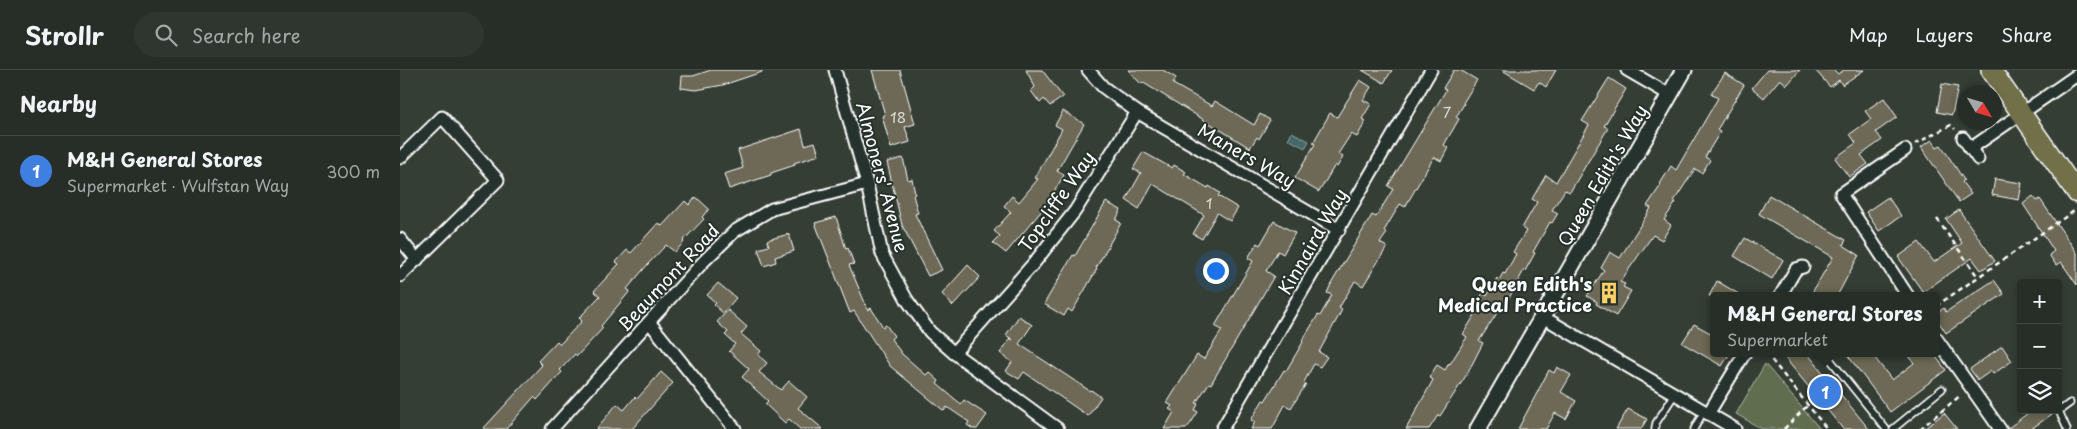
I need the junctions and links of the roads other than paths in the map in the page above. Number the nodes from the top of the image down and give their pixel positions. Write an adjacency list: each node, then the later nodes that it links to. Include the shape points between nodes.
1 (835, 70): 16 (street, Almoners' Avenue)
2 (1088, 70): 9 (street, via 1103,87)
3 (1431, 70): 18 (street, Kinnaird Way)
4 (1627, 70): 8 (street)
5 (1684, 70): 8 (street, Queen Edith's Way)
6 (1991, 70): 10 (main road)
7 (2077, 75): 10 (street)
8 (1670, 95): 25 (street, Queen Edith's Way)
9 (1137, 112): 18 (street, Maners Way); 28 (street, Topcliffe Way, via 1074,211 1034,263)
10 (2021, 114): 12 (street); 17 (main road)
11 (1963, 138): 12 (street)
12 (1970, 149): 15 (street)
13 (1905, 150): 24 (street, via 1841,194)
14 (400, 158): 20 (street, via 442,117 498,180)
15 (1978, 159)
16 (867, 184): 26 (street, Beaumont Road, via 772,209 735,231); 28 (street, Almoners' Avenue, via 882,254 930,332)
17 (2077, 193)
18 (1339, 230): 38 (street, Kinnaird Way)
19 (400, 238): 20 (street)
20 (417, 260): 22 (street)
21 (1803, 267): 23 (street, via 1796,269)
22 (400, 276)
23 (1782, 292)
24 (1905, 292)
25 (1543, 317): 32 (street); 39 (street, Queen Edith's Way)
26 (650, 323): 35 (street, Beaumont Road); 36 (street)
27 (1940, 344): 45 (street)
28 (954, 353): 37 (street, Almoners' Avenue)
29 (1742, 357): 34 (street)
30 (1828, 357): 43 (lane)
31 (1942, 389): 44 (lane)
32 (1675, 394): 34 (street); 40 (lane)
33 (2070, 404): 46 (lane, via 2059,411)
34 (1706, 412): 41 (lane); 42 (street)
35 (552, 429)
36 (736, 429)
37 (1058, 429)
38 (1222, 429)
39 (1478, 429)
40 (1655, 429)
41 (1694, 429)
42 (1735, 429)
43 (1886, 429)
44 (1893, 429)
45 (2000, 429)
46 (2067, 429)

